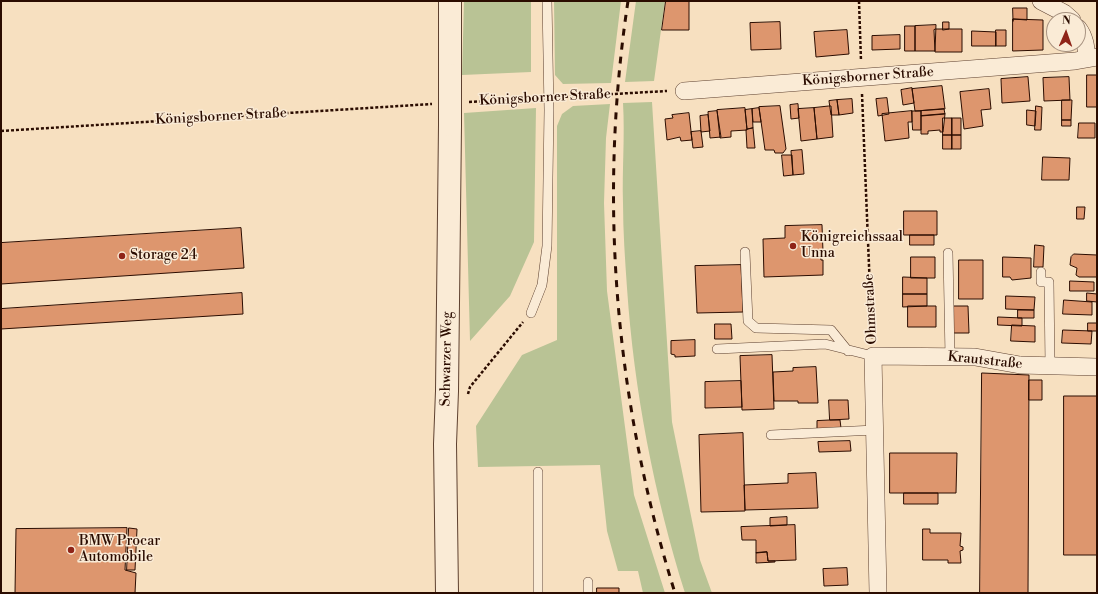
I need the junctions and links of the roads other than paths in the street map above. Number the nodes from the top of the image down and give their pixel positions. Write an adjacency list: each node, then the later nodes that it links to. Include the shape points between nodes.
1 (450, 1): 22 (street, Schwarzer Weg, bridge, via 445,444)
2 (547, 1): 11 (lane, via 548,246 542,285)
3 (1041, 1): 4 (street)
4 (1062, 12)
5 (1086, 44): 6 (street)
6 (1092, 57): 7 (street, Königsborner Straße, via 1075,61)
7 (684, 91)
8 (745, 252): 13 (lane, via 748,321 756,328 831,330)
9 (948, 253): 15 (lane)
10 (1041, 272): 16 (lane, via 1040,282 1049,282)
11 (530, 312)
12 (717, 349): 13 (lane, via 825,344)
13 (848, 351): 14 (lane)
14 (873, 356): 15 (street, Krautstraße); 18 (street, Ohmstraße)
15 (950, 356): 16 (street, Krautstraße)
16 (1050, 366): 17 (street, Krautstraße)
17 (1097, 367)
18 (875, 430): 19 (lane); 25 (street, Ohmstraße)
19 (771, 435)
20 (538, 472): 23 (lane)
21 (588, 582): 24 (lane)
22 (447, 593)
23 (538, 593)
24 (588, 593)
25 (878, 593)

